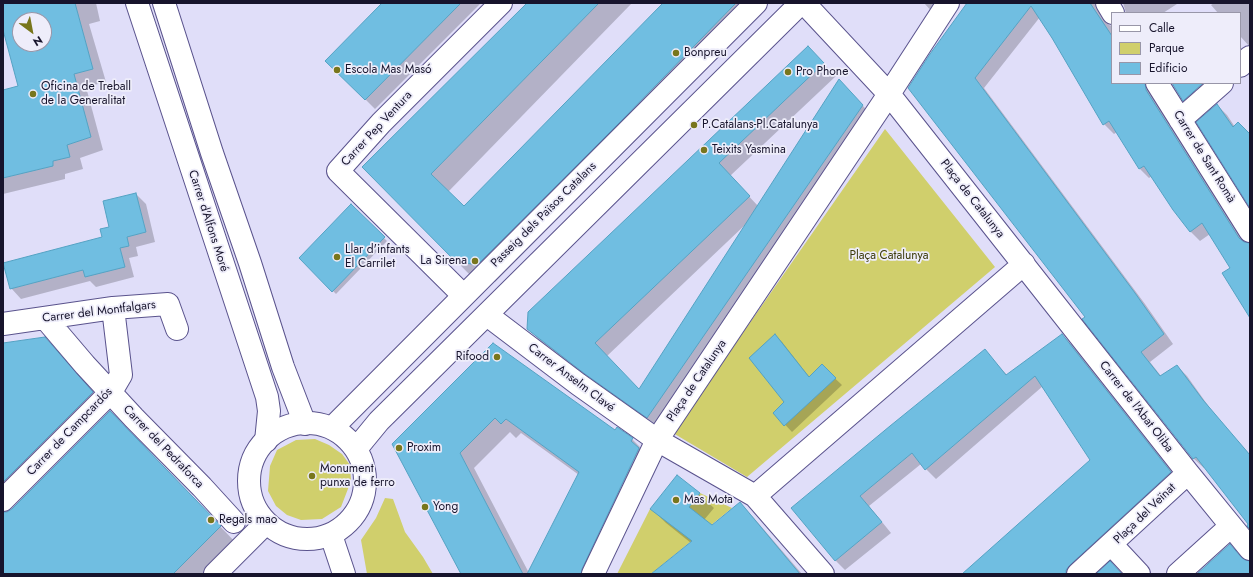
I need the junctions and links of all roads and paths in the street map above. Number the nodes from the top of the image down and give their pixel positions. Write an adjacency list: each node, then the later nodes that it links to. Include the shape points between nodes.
1 (137, 3): 28 (street, Carrer d'Alfons Moré, via 267,397 269,411)
2 (164, 3): 25 (street, Carrer d'Alfons Moré, via 212,153)
3 (502, 3): 18 (street, Carrer Pep Ventura, via 381,123 338,171)
4 (756, 3): 18 (street, Passeig dels Països Catalans)
5 (801, 3): 20 (street)
6 (804, 3): 14 (street)
7 (948, 3): 14 (street)
8 (1107, 3): 9 (street)
9 (1112, 12)
10 (1250, 57): 11 (street)
11 (1241, 65)
12 (1158, 84): 15 (street, Carrer de Sant Romà)
13 (1221, 84): 15 (street)
14 (889, 94): 17 (street, Plaça de Catalunya); 27 (street, Plaça de Catalunya)
15 (1180, 120): 16 (street, Carrer de Sant Romà)
16 (1250, 231)
17 (1024, 264): 30 (street, Carrer de l'Abat Oliba); 31 (street)
18 (463, 296): 26 (street, Passeig dels Països Catalans)
19 (113, 308): 21 (street, Carrer del Montfalgars); 23 (street, Carrer del Montfalgars, via 168,304); 24 (street, Carrer de Campcardós, via 121,375)
20 (486, 315): 27 (street, Carrer Anselm Clavé); 29 (street, via 379,421)
21 (45, 318): 22 (street, Carrer del Montfalgars); 24 (street, Carrer del Pedraforca)
22 (3, 324)
23 (177, 330)
24 (111, 392): 32 (street, Carrer de Campcardós); 33 (street, Carrer del Pedraforca)
25 (305, 424): 26 (street); 28 (street, via 285,427)
26 (332, 428): 29 (street, via 344,434)
27 (657, 440): 31 (street); 41 (street, Plaça de Catalunya)
28 (266, 441): 34 (street, via 252,465 249,493)
29 (356, 449): 36 (street, via 366,475 363,499 347,525)
30 (1188, 472): 35 (street, Carrer de l'Abat Oliba); 37 (street, Plaça del Veïnat)
31 (754, 496): 42 (street)
32 (3, 500)
33 (234, 522)
34 (266, 523): 36 (street, via 280,533 300,539); 39 (street)
35 (1231, 526): 38 (street, Carrer de l'Abat Oliba); 45 (street)
36 (331, 535): 40 (street)
37 (1111, 544): 43 (street); 44 (street, Plaça del Veïnat)
38 (1250, 549)
39 (215, 574)
40 (344, 574)
41 (593, 574)
42 (823, 574)
43 (1078, 574)
44 (1139, 574)
45 (1178, 574)

